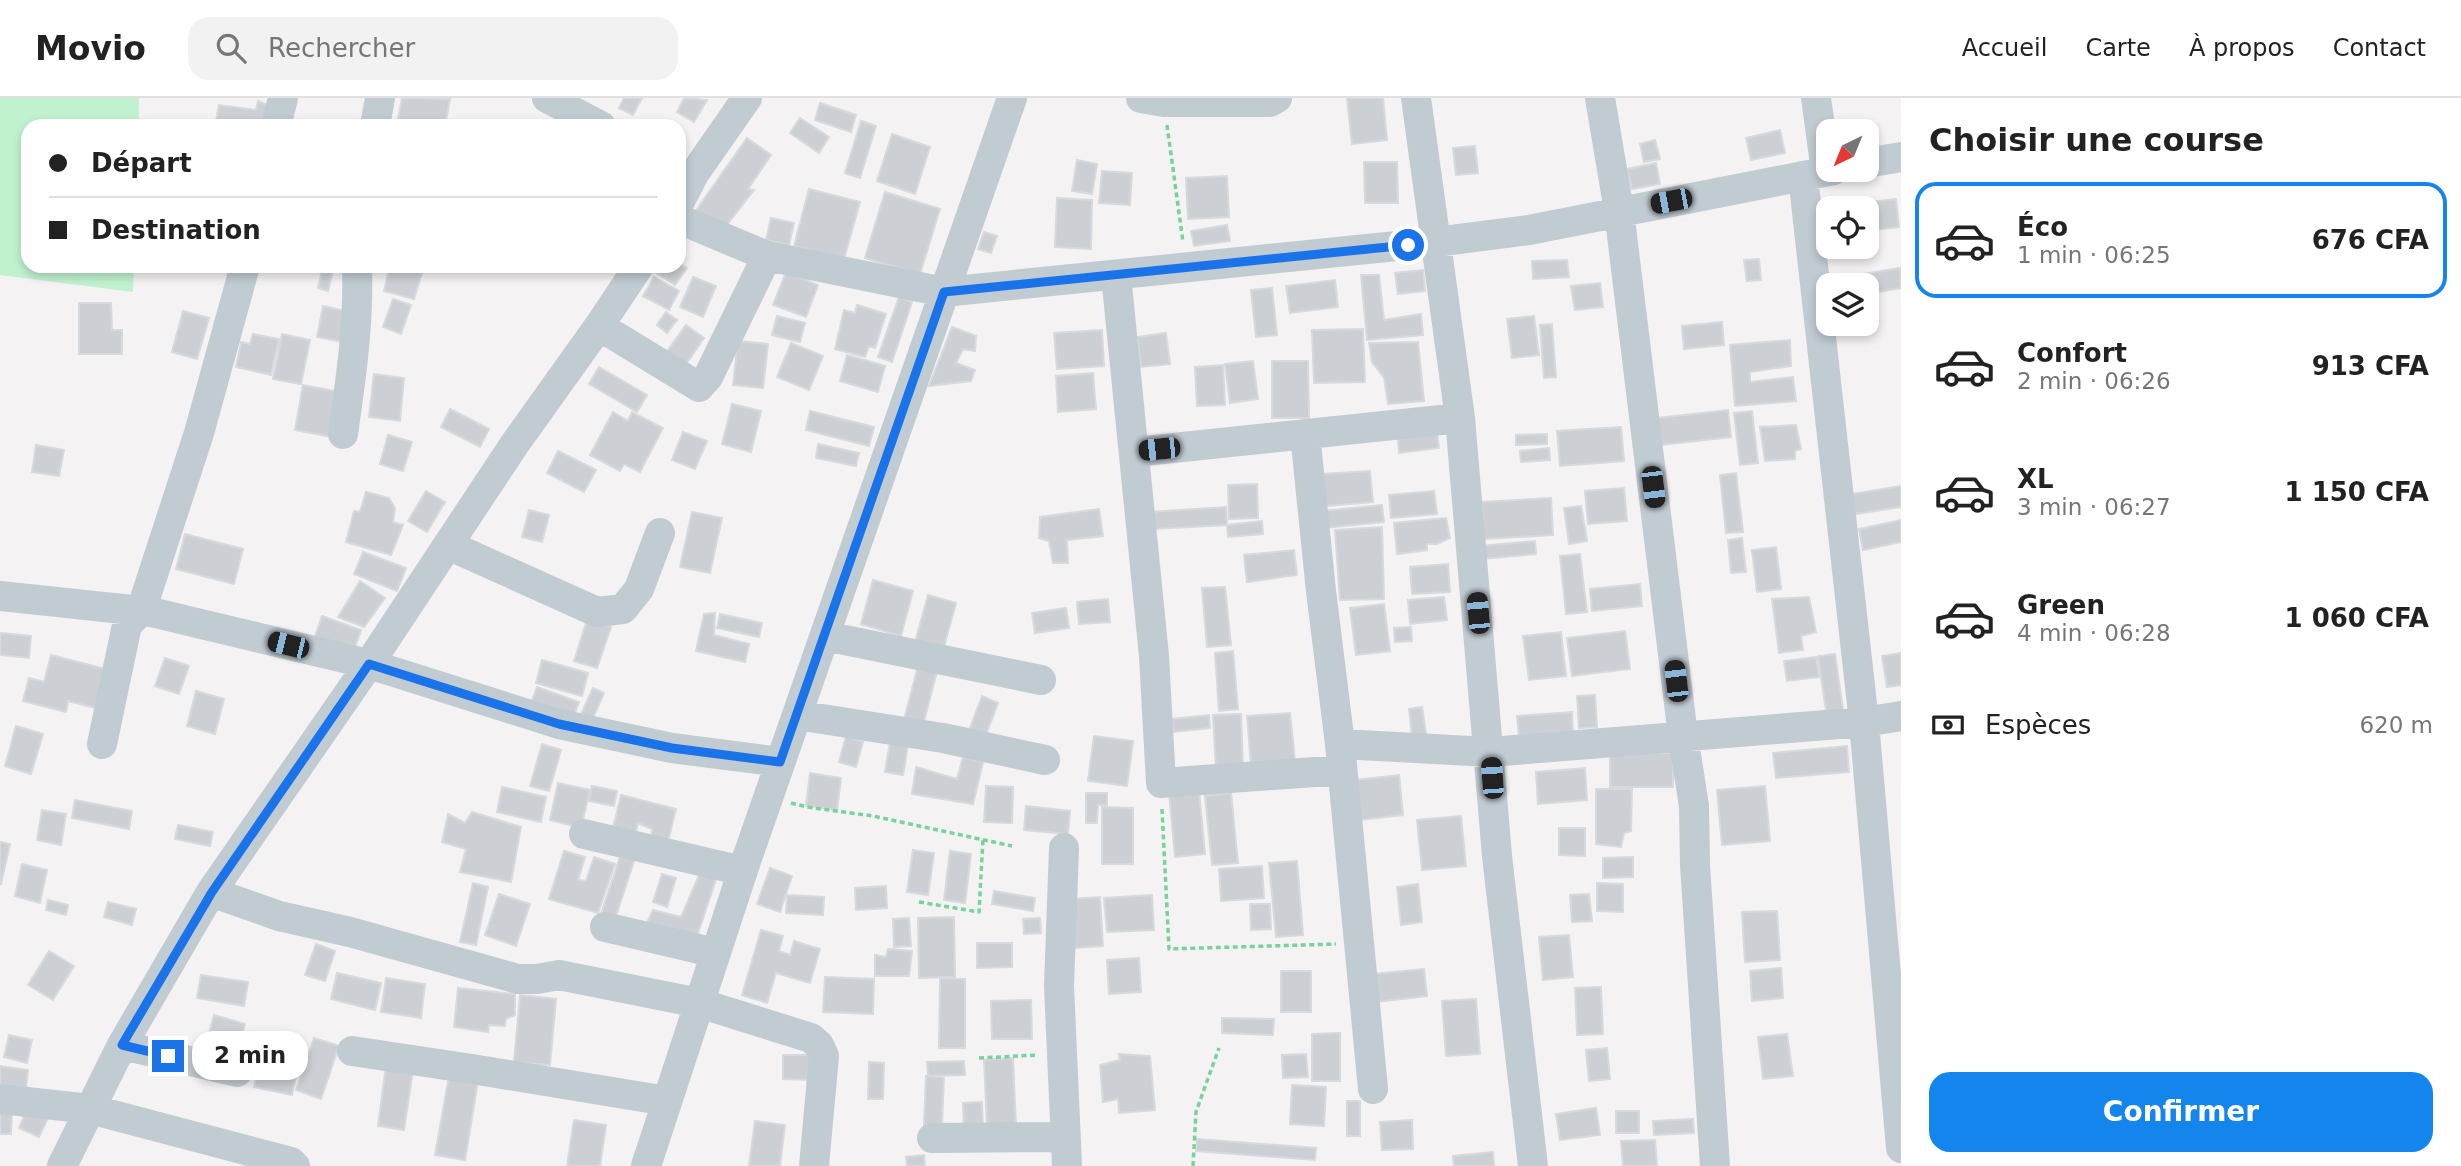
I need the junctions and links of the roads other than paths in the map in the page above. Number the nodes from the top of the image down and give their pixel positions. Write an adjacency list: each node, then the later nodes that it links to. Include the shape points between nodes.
1 (283, 98): 11 (street)
2 (380, 98): 12 (street)
3 (547, 98): 13 (street)
4 (747, 98): 17 (street)
5 (1012, 98): 28 (street)
6 (1277, 98): 10 (street, via 1270,102)
7 (1416, 98): 22 (street)
8 (1600, 98): 20 (street)
9 (1815, 98): 14 (street)
10 (1153, 100)
11 (278, 119)
12 (376, 119)
13 (588, 119)
14 (1817, 119)
15 (1901, 157): 16 (street)
16 (1880, 161)
17 (687, 170)
18 (1816, 173): 20 (street)
19 (1822, 182): 43 (street)
20 (1619, 211): 22 (street, via 1529,230); 44 (street)
21 (686, 222): 23 (street)
22 (1436, 242): 27 (street); 30 (street)
23 (767, 256): 28 (street); 29 (street, via 699,387)
24 (242, 273): 37 (street, via 199,433)
25 (357, 273): 31 (street, via 354,361)
26 (634, 273): 29 (street)
27 (1116, 275): 28 (street); 33 (street)
28 (944, 292): 38 (street)
29 (599, 326): 35 (street)
30 (1460, 418): 32 (street); 46 (street)
31 (342, 434)
32 (1305, 434): 33 (street); 47 (street)
33 (1135, 452): 47 (street, via 1161,783)
34 (660, 533): 35 (street, via 639,589 623,609 597,612)
35 (447, 545): 39 (street)
36 (0, 596): 37 (street)
37 (141, 611): 39 (street); 45 (street, via 127,625)
38 (825, 636): 40 (street); 41 (street)
39 (369, 664): 49 (street, via 559,724 672,748); 53 (street)
40 (1041, 680)
41 (797, 715): 48 (street); 49 (street)
42 (1901, 716): 43 (street)
43 (1864, 722): 44 (street); 63 (street)
44 (1683, 736): 46 (street); 73 (street, via 1694,806)
45 (102, 744)
46 (1490, 752): 47 (street); 72 (street, via 1497,856)
47 (1341, 757): 60 (street)
48 (1045, 760)
49 (780, 762): 52 (street)
50 (584, 834): 52 (street)
51 (1064, 848): 67 (street, via 1059,986)
52 (743, 872): 55 (street)
53 (212, 892): 56 (street, via 279,916 518,979 559,975); 57 (street)
54 (605, 927): 55 (street)
55 (716, 953): 56 (street)
56 (699, 1003): 62 (street); 71 (street, via 811,1038 819,1045 824,1056)
57 (122, 1045): 59 (street); 64 (street)
58 (352, 1051): 62 (street)
59 (237, 1072)
60 (1373, 1089)
61 (0, 1099): 64 (street)
62 (667, 1101): 70 (street)
63 (1899, 1102): 66 (street)
64 (90, 1109): 68 (street); 69 (street)
65 (932, 1138): 67 (street)
66 (1901, 1148)
67 (1066, 1152)
68 (62, 1166)
69 (295, 1166)
70 (646, 1166)
71 (814, 1166)
72 (1533, 1166)
73 (1715, 1166)

